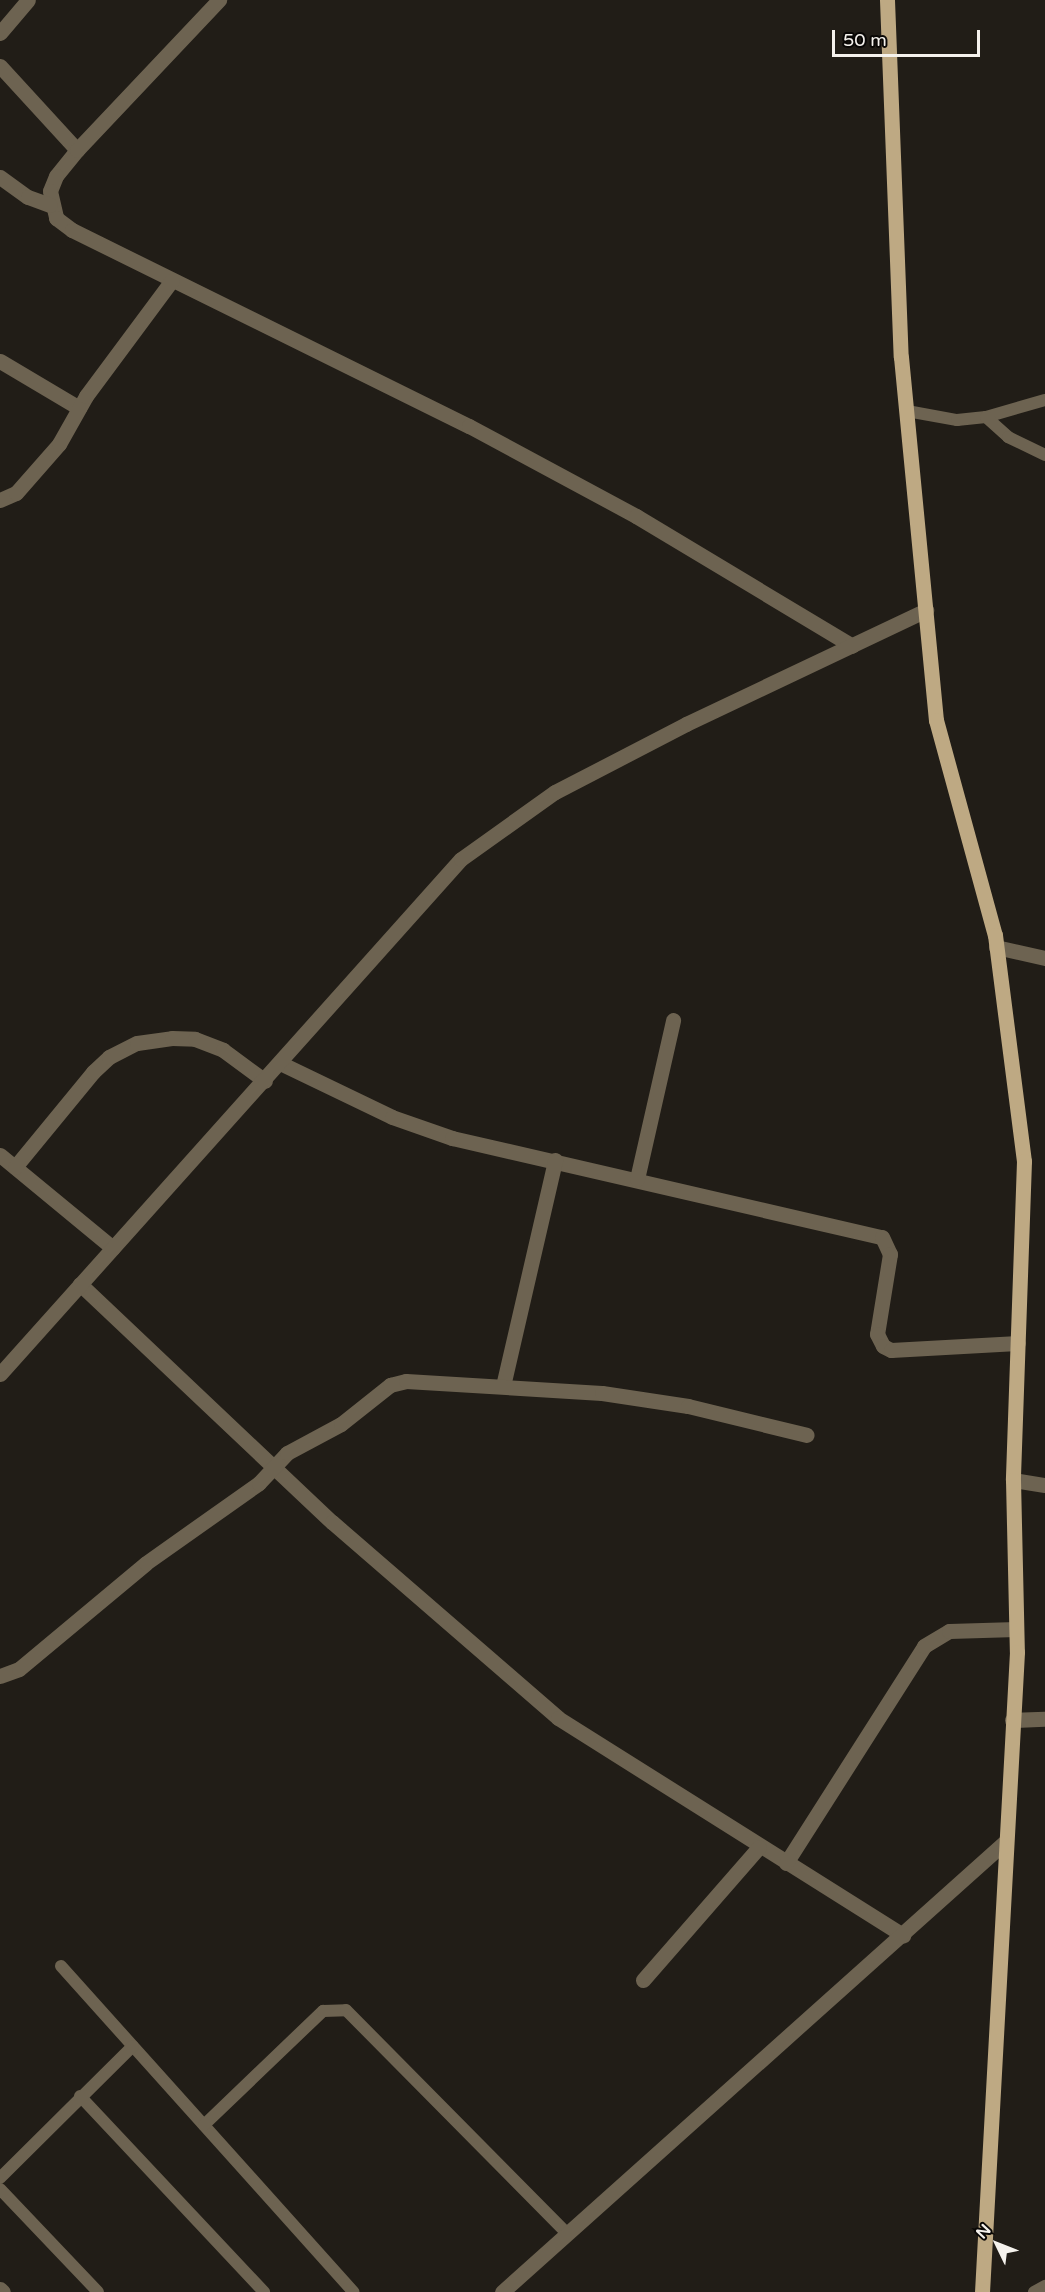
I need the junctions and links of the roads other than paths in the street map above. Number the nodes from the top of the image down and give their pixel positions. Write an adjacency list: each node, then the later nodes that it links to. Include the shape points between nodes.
1 (28, 0): 4 (street)
2 (219, 0): 6 (street)
3 (886, 0): 13 (main road)
4 (0, 33)
5 (0, 66): 6 (street)
6 (77, 150): 8 (street, via 56,176)
7 (0, 177): 8 (street, via 28,197)
8 (50, 206): 9 (street, via 56,218 72,230)
9 (172, 280): 12 (street); 18 (street, via 490,437 636,516)
10 (0, 361): 12 (street)
11 (1045, 400): 14 (lane)
12 (79, 408): 16 (street, via 41,466 16,493)
13 (907, 411): 14 (lane, via 957,420); 17 (main road)
14 (986, 417): 15 (lane, via 1008,437)
15 (1045, 455)
16 (0, 500)
17 (926, 610): 18 (street); 19 (main road, via 936,720)
18 (852, 646): 22 (street, via 585,776 501,826 460,859 420,901)
19 (996, 947): 20 (street); 30 (main road, via 1024,1161)
20 (1045, 958)
21 (674, 1020): 27 (street)
22 (280, 1063): 23 (street); 25 (street, via 392,1117 452,1138)
23 (265, 1081): 26 (street, via 223,1050 195,1039 137,1043 109,1057 93,1072); 28 (street)
24 (0, 1155): 26 (street)
25 (555, 1160): 27 (street); 32 (street)
26 (15, 1167): 28 (street)
27 (637, 1179): 30 (street, via 882,1237 890,1254 877,1334 883,1346 901,1352)
28 (113, 1248): 29 (street)
29 (80, 1284): 31 (street); 34 (street)
30 (1018, 1343): 35 (main road)
31 (0, 1374)
32 (503, 1386): 33 (street, via 602,1393 688,1406); 34 (street, via 406,1381 390,1384 341,1424 295,1447)
33 (807, 1435)
34 (273, 1468): 38 (street, via 259,1483 146,1563 19,1669); 42 (street, via 558,1718)
35 (1013, 1480): 36 (street); 37 (main road)
36 (1045, 1485)
37 (1016, 1629): 40 (main road); 43 (street, via 949,1631 931,1638)
38 (0, 1677)
39 (1045, 1719): 40 (street)
40 (1012, 1720): 41 (main road)
41 (1005, 1842): 44 (street); 58 (main road)
42 (759, 1847): 43 (street); 46 (street)
43 (786, 1863): 44 (street)
44 (903, 1935): 52 (street)
45 (61, 1966): 47 (lane)
46 (643, 1980)
47 (133, 2046): 48 (lane); 49 (lane)
48 (80, 2096): 50 (lane); 55 (lane)
49 (204, 2125): 52 (lane, via 322,2011 346,2010); 56 (lane)
50 (0, 2178)
51 (0, 2189): 54 (lane)
52 (567, 2233): 57 (street)
53 (1045, 2286): 59 (lane)
54 (98, 2292)
55 (264, 2292)
56 (354, 2292)
57 (502, 2292)
58 (982, 2292)
59 (1034, 2292)

